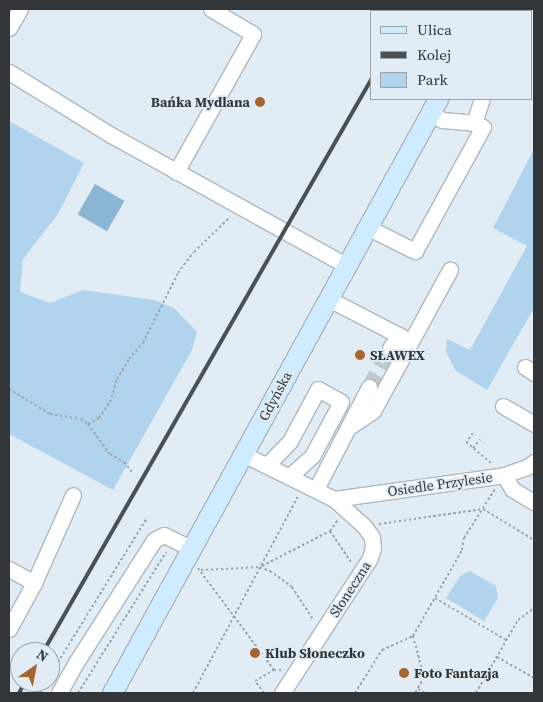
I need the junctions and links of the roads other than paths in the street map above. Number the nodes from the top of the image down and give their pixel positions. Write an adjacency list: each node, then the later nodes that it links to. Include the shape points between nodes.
1 (20, 9): 3 (street)
2 (211, 9): 8 (street, via 253,34)
3 (9, 28)
4 (9, 72): 8 (street)
5 (482, 100): 7 (street)
6 (434, 106): 7 (street, via 442,120); 9 (main road, Gdyńska)
7 (474, 123): 9 (street, via 483,127 415,251)
8 (176, 172): 10 (street)
9 (367, 227): 10 (main road, Gdyńska)
10 (346, 266): 12 (main road, Gdyńska)
11 (450, 270): 13 (street)
12 (327, 298): 13 (street); 19 (main road, Gdyńska)
13 (405, 338): 14 (street); 18 (street, via 373,411)
14 (390, 348)
15 (369, 387): 18 (street)
16 (503, 406): 17 (street)
17 (534, 424)
18 (349, 426): 24 (street)
19 (244, 454): 21 (street, Słoneczna); 28 (main road, Gdyńska)
20 (532, 461): 22 (street)
21 (267, 466): 23 (street, Słoneczna); 23 (street, via 290,441 318,389 341,402 312,456)
22 (504, 475): 26 (street, Osiedle Przylesie); 27 (street, Osiedle Przylesie, via 512,489)
23 (290, 476): 24 (street, Słoneczna)
24 (309, 490): 26 (street, Słoneczna)
25 (73, 495): 30 (street)
26 (334, 499): 34 (street, Słoneczna, via 364,526 372,537 374,548)
27 (534, 502)
28 (192, 557): 32 (street, via 164,535 154,540); 33 (main road, Gdyńska)
29 (9, 569): 30 (street)
30 (34, 583): 31 (street)
31 (9, 628)
32 (59, 693)
33 (112, 693)
34 (282, 693)

